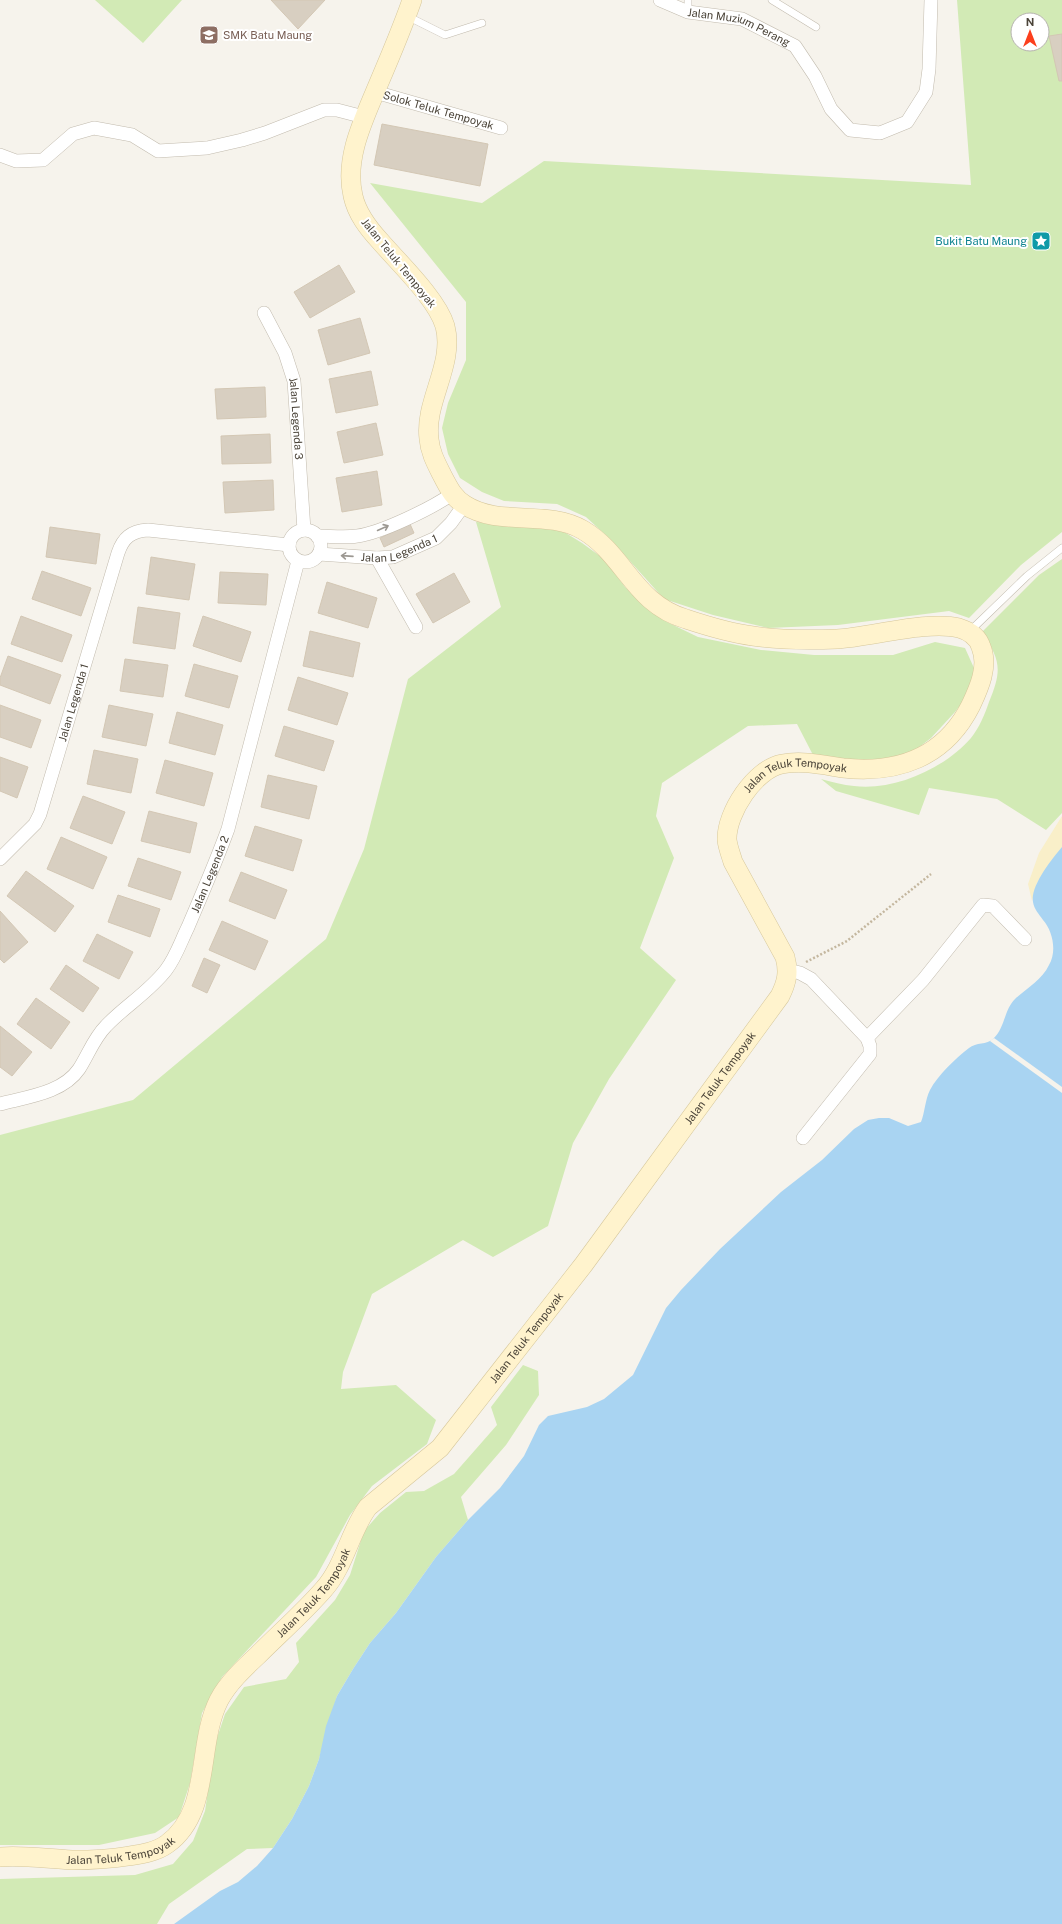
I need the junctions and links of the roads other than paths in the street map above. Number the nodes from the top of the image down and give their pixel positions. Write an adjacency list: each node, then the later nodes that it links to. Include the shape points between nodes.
1 (660, 0): 4 (street, Jalan Muzium Perang)
2 (772, 0): 7 (lane)
3 (932, 0): 4 (street, Jalan Muzium Perang, via 926,92 907,122 880,133 850,130 831,109 815,76 795,46 742,19)
4 (688, 6)
5 (410, 8): 6 (lane, via 445,34); 8 (street, Jalan Teluk Tempoyak)
6 (482, 23)
7 (816, 27)
8 (376, 92): 9 (street, Jalan Teluk Tempoyak); 10 (street, Solok Teluk Tempoyak)
9 (364, 117): 11 (street, via 337,110 324,110 242,140 207,148 158,151 132,135 94,128 73,134 43,160 16,161); 13 (street, Jalan Teluk Tempoyak, via 351,174 352,194 368,228 428,297 445,327 446,357 430,416 428,437 433,459)
10 (501, 128)
11 (0, 155)
12 (264, 313): 14 (street, Jalan Legenda 3, via 285,353 294,381)
13 (458, 500): 15 (street, Jalan Legenda 1, one-way to 13, via 356,536 375,532 439,503); 19 (street, Jalan Legenda 1, via 451,523 436,538 393,557); 22 (street, via 479,511 497,515 570,523 588,533 607,550 649,600 664,611 741,634 756,637 838,639 944,627)
14 (304, 530): 15 (street, via 311,531); 16 (street, via 296,532)
15 (317, 536): 18 (street, via 321,545)
16 (289, 544): 20 (street, via 293,557); 23 (street, Jalan Legenda 1, via 148,530 137,531 122,542 40,814 35,824)
17 (1062, 548): 22 (lane, via 1027,576)
18 (319, 554): 19 (street, Jalan Legenda 1, one-way to 18); 20 (street, via 313,560)
19 (377, 558): 21 (street)
20 (298, 561): 27 (street, Jalan Legenda 2, via 228,829 214,869 175,954 152,985 106,1025 78,1071 68,1081 54,1089)
21 (416, 627)
22 (969, 632): 25 (street, Jalan Teluk Tempoyak, via 977,638 982,648 984,671 960,723 947,740 932,752 912,762 872,770 818,764 782,764 770,768 758,777 732,817 727,838 733,862 786,956)
23 (0, 859)
24 (1025, 939): 26 (street, via 994,906 984,904 923,980)
25 (788, 970): 26 (street, via 811,979); 29 (street, Jalan Teluk Tempoyak, via 787,983 780,996 584,1264 440,1448 368,1507 359,1519 338,1567 325,1588 237,1675 219,1699 210,1718 197,1798 190,1817 180,1832 154,1850 112,1859)
26 (867, 1038): 28 (street, via 870,1054)
27 (0, 1104)
28 (803, 1138)
29 (0, 1857)

